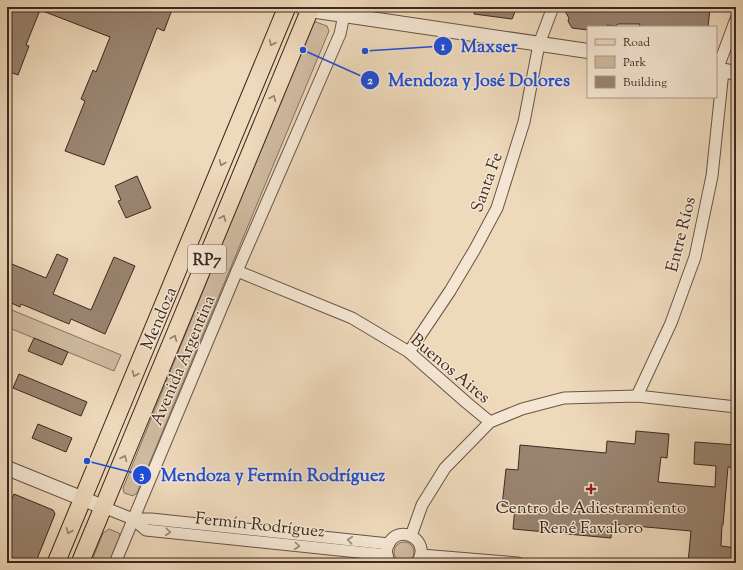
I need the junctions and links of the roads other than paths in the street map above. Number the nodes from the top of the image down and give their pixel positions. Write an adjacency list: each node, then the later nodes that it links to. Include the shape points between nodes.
1 (287, 7): 15 (main road, Mendoza / RP7, one-way to 15)
2 (553, 7): 6 (street, Santa Fe)
3 (308, 8): 4 (street); 16 (main road, Mendoza / RP7, one-way to 3)
4 (344, 15): 6 (street); 9 (street, Avenida Argentina, via 340,34)
5 (736, 19): 8 (street, Entre Ríos)
6 (539, 44): 7 (street); 10 (street, Santa Fe, via 524,122 497,208 450,291)
7 (587, 51)
8 (723, 71): 11 (street, Entre Ríos, via 712,176 695,257 671,323)
9 (237, 271): 10 (street, Buenos Aires, via 352,318); 17 (street, Avenida Argentina)
10 (409, 352): 13 (street, Buenos Aires)
11 (637, 396): 12 (street); 13 (street, via 564,398 522,409)
12 (736, 407)
13 (490, 422): 18 (street, via 445,468 422,505)
14 (7, 468): 15 (street, Fermín Rodríguez)
15 (83, 499): 16 (street, Fermín Rodríguez); 21 (main road, Mendoza / RP7, one-way to 21)
16 (104, 507): 17 (street, Fermín Rodríguez); 22 (main road, Mendoza / RP7)
17 (133, 519): 19 (street, Fermín Rodríguez); 23 (street, Avenida Argentina)
18 (411, 536): 19 (street, via 394,537); 20 (street, via 416,539 421,549)
19 (388, 554)
20 (419, 559): 24 (street)
21 (56, 563)
22 (80, 563)
23 (115, 563)
24 (518, 563)

